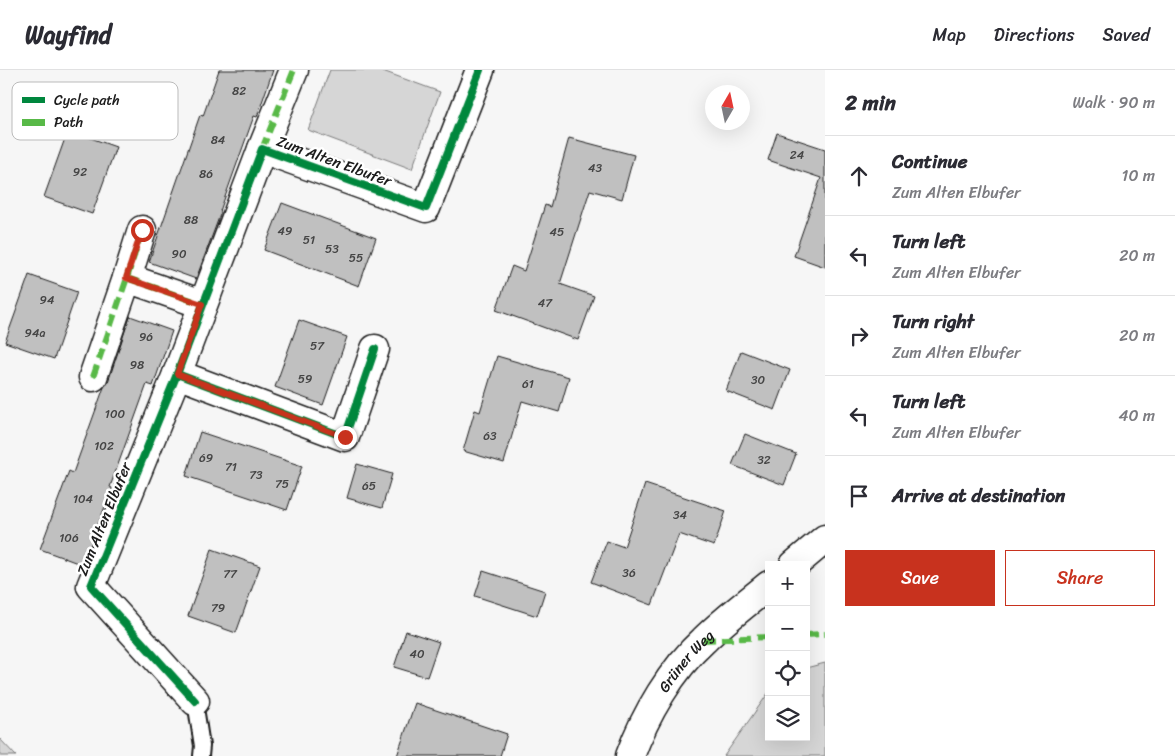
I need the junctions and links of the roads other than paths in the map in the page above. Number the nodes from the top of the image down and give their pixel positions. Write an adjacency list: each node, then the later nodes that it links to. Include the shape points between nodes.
1 (294, 70): 3 (street, Zum Alten Elbufer)
2 (480, 70): 3 (street, Zum Alten Elbufer, via 426,208)
3 (262, 149): 6 (street, Zum Alten Elbufer)
4 (142, 230): 5 (street)
5 (126, 278): 6 (street); 9 (street)
6 (202, 304): 8 (street, Zum Alten Elbufer)
7 (375, 350): 8 (street, via 345,437)
8 (177, 374): 13 (street, Zum Alten Elbufer, via 91,586)
9 (93, 377)
10 (825, 538): 11 (street)
11 (799, 561)
12 (765, 588): 15 (street, Grüner Weg, via 703,640 673,673)
13 (195, 701): 14 (lane)
14 (201, 756)
15 (630, 756)

